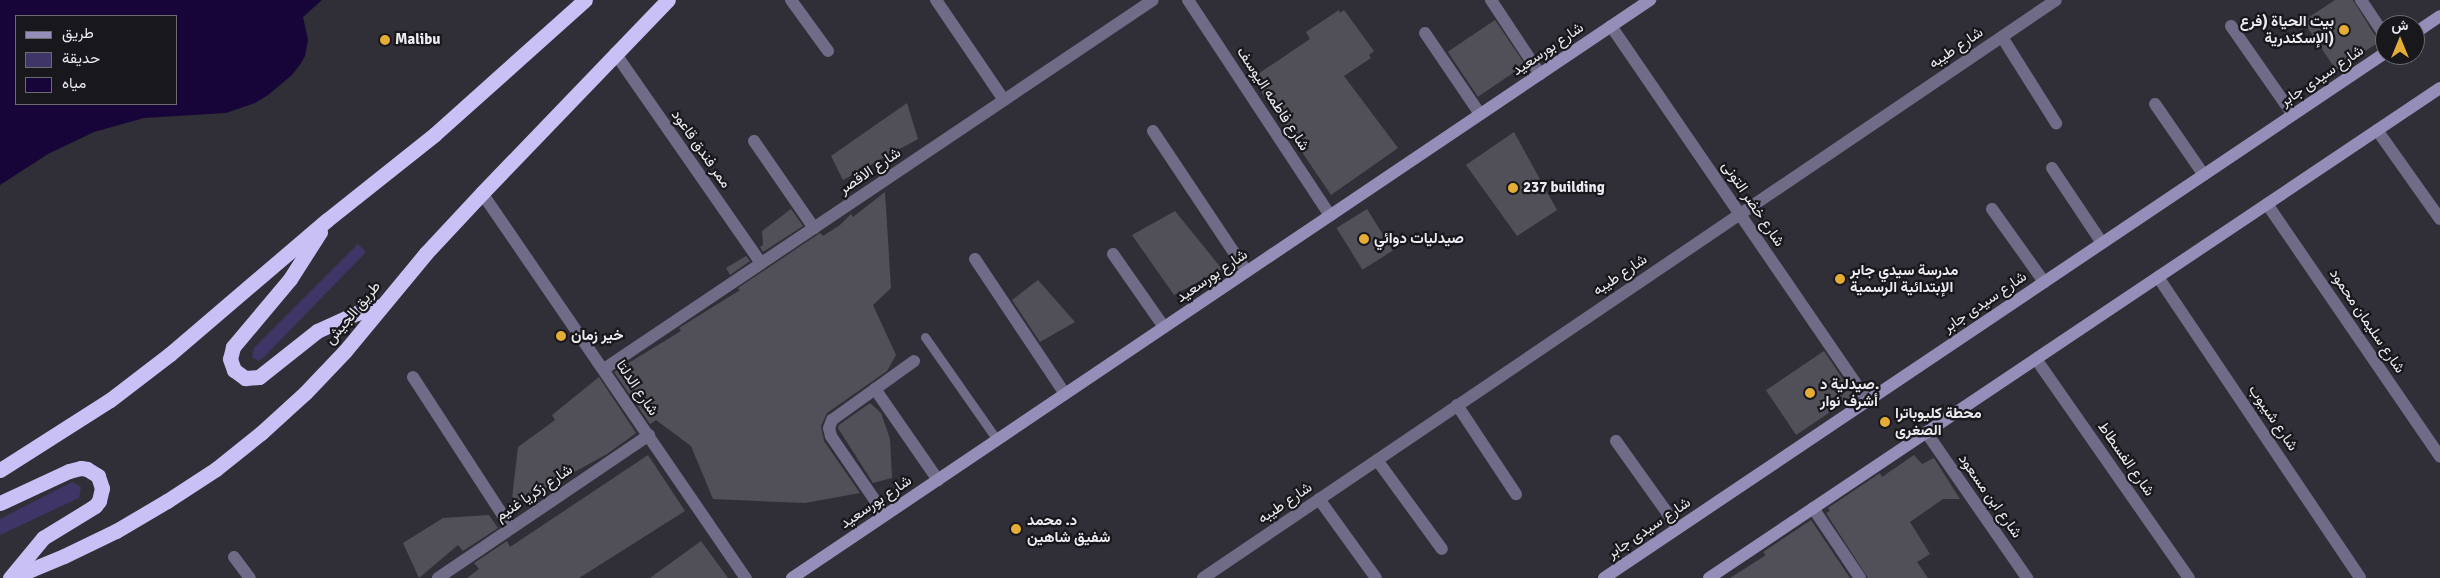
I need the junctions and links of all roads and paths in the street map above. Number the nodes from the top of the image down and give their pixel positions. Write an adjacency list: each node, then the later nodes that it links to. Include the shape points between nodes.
1 (585, 0): 39 (highway, via 450,122)
2 (668, 0): 19 (highway, طريق الجيش)
3 (791, 0): 18 (street)
4 (936, 0): 23 (street)
5 (1153, 0): 23 (street, شارع الاقصر)
6 (1188, 0): 37 (street, شارع فاطمه اليوسف)
7 (1491, 0): 21 (street)
8 (1650, 0): 13 (street, شارع بورسعيد)
9 (2056, 0): 17 (street, شارع طيبه)
10 (2361, 0): 12 (street)
11 (2440, 16): 15 (street)
12 (2375, 21)
13 (1611, 26): 21 (street, شارع بورسعيد); 36 (street, شارع خضر التونى)
14 (2231, 26): 26 (street)
15 (2425, 26)
16 (1425, 33): 25 (street)
17 (2002, 36): 27 (street); 36 (street, شارع طيبه)
18 (828, 52)
19 (615, 53): 33 (highway, طريق الجيش); 44 (street, ممر فندق قاعود)
20 (2375, 60): 26 (street, شارع سيدى جابر)
21 (1540, 74): 25 (street, شارع بورسعيد)
22 (2440, 88): 28 (street)
23 (1004, 100): 40 (street, شارع الاقصر)
24 (2155, 104): 32 (street)
25 (1480, 114): 37 (street, شارع بورسعيد)
26 (2293, 115): 32 (street, شارع سيدى جابر)
27 (2056, 123)
28 (2378, 130): 34 (street); 38 (street)
29 (1153, 131): 45 (street)
30 (754, 141): 40 (street)
31 (2052, 168): 41 (street)
32 (2204, 175): 41 (street, شارع سيدى جابر)
33 (482, 193): 48 (highway, طريق الجيش); 53 (street, شارع الدلتا)
34 (2267, 204): 46 (street); 63 (street, شارع سليمان محمود)
35 (1992, 209): 47 (street)
36 (1740, 214): 57 (street, شارع خضر التونى); 58 (street, شارع طيبه)
37 (1330, 216): 45 (street, شارع بورسعيد)
38 (2440, 219)
39 (327, 220): 48 (highway, via 290,279 233,347 230,359 234,370 245,378 259,377 316,331 357,312); 65 (highway, via 170,354 110,400)
40 (814, 228): 44 (street, شارع الاقصر)
41 (2102, 243): 47 (street, شارع سيدى جابر)
42 (1114, 254): 49 (street)
43 (975, 259): 56 (street)
44 (761, 264): 53 (street, شارع الاقصر)
45 (1246, 272): 49 (street, شارع بورسعيد)
46 (2158, 277): 51 (street); 88 (street, شارع شيبوب)
47 (2044, 282): 57 (street, شارع سيدى جابر)
48 (382, 306): 76 (highway, طريق الجيش, via 304,393 216,469 116,531)
49 (1164, 328): 56 (street, شارع بورسعيد)
50 (925, 337): 61 (lane)
51 (2036, 359): 59 (street); 87 (street, شارع الفسطاط)
52 (914, 361): 55 (street)
53 (604, 369): 60 (street, شارع الدلتا)
54 (413, 378): 72 (street)
55 (875, 390): 66 (street); 71 (street, via 832,420 829,432)
56 (1066, 394): 61 (street, شارع بورسعيد)
57 (1868, 400): 73 (street, شارع سيدى جابر)
58 (1457, 405): 64 (street, شارع طيبه); 67 (street)
59 (1926, 432): 70 (street); 86 (street, شارع ابن مسعود)
60 (649, 435): 72 (street, شارع زكريا غنيم); 79 (street, شارع الدلتا)
61 (997, 440): 66 (street, شارع بورسعيد)
62 (1616, 441): 73 (street)
63 (2440, 457)
64 (1377, 460): 68 (street, شارع طيبه); 74 (street)
65 (0, 470)
66 (938, 480): 71 (street, شارع بورسعيد)
67 (1516, 494)
68 (1319, 499): 81 (street, شارع طيبه); 82 (street)
69 (0, 503): 76 (highway, via 81,468 98,476 102,488 100,501 95,506 43,538)
70 (1813, 508): 84 (street); 85 (street)
71 (885, 516): 80 (street, شارع بورسعيد)
72 (511, 528): 78 (street, شارع زكريا غنيم)
73 (1678, 528): 83 (street, شارع سيدى جابر)
74 (1442, 549)
75 (234, 557): 77 (street)
76 (10, 578)
77 (250, 578)
78 (438, 578)
79 (746, 578)
80 (792, 578)
81 (1203, 578)
82 (1376, 578)
83 (1604, 578)
84 (1709, 578)
85 (1860, 578)
86 (2027, 578)
87 (2190, 578)
88 (2360, 578)

